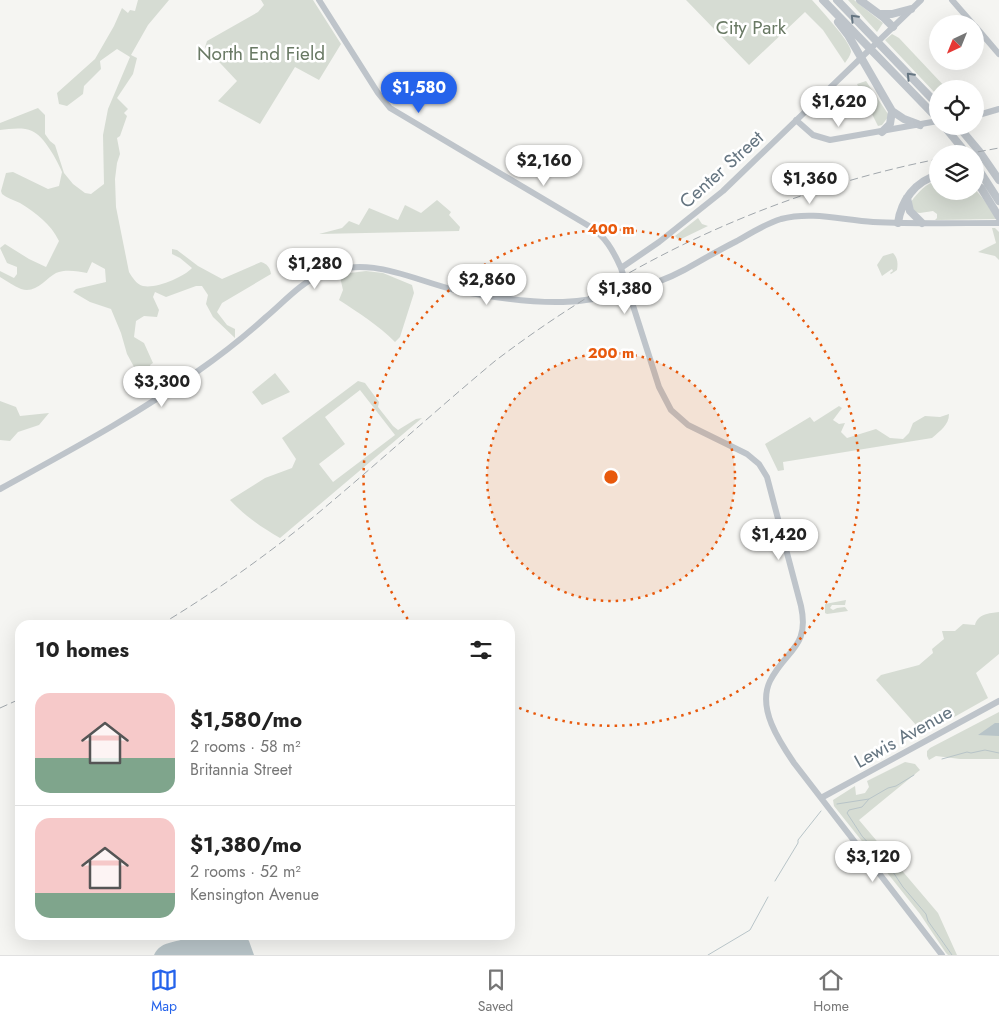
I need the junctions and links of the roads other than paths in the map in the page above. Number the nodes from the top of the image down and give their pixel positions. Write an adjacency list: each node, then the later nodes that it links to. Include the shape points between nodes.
1 (319, 0): 36 (main road, via 390,108 596,230 612,249)
2 (837, 0): 14 (highway, one-way to 2)
3 (860, 0): 8 (highway)
4 (921, 0): 7 (main road, Center Street)
5 (952, 0): 9 (main road)
6 (825, 3): 12 (highway); 16 (highway)
7 (911, 9): 8 (highway, via 890,15); 10 (main road, Center Street)
8 (877, 12): 10 (highway)
9 (965, 15)
10 (893, 27): 12 (main road, Center Street)
11 (984, 37): 13 (main road)
12 (870, 49): 17 (highway); 19 (main road, Center Street)
13 (999, 54)
14 (929, 95)
15 (999, 109): 18 (main road)
16 (892, 111): 21 (highway, via 904,120); 22 (highway, via 891,123)
17 (929, 111)
18 (984, 113)
19 (796, 120): 22 (main road, via 810,133 825,140); 36 (main road, Center Street, via 709,203)
20 (929, 122): 21 (main road)
21 (920, 125): 22 (main road)
22 (882, 132)
23 (951, 135): 25 (highway)
24 (965, 135): 28 (highway)
25 (960, 145)
26 (984, 178): 31 (highway)
27 (929, 179): 30 (highway, via 920,183)
28 (999, 180)
29 (984, 193): 32 (highway)
30 (907, 197): 33 (highway); 34 (highway, via 910,212)
31 (999, 201)
32 (999, 217)
33 (898, 223): 34 (main road); 37 (main road, via 810,215 782,219 674,275)
34 (922, 223): 35 (main road)
35 (999, 223)
36 (621, 268): 37 (main road)
37 (628, 290): 38 (main road, via 597,298 535,302 470,293 377,267 330,271 299,288 232,346 164,394); 40 (main road, via 659,387 671,410 688,425 754,459 770,484 804,622 799,643 771,680 766,693 767,708 783,746)
38 (0, 489)
39 (999, 701): 40 (main road, Lewis Avenue)
40 (821, 798): 41 (main road)
41 (942, 955)

